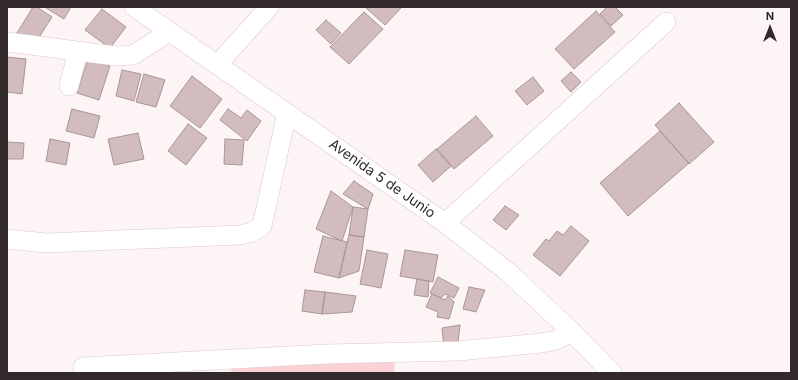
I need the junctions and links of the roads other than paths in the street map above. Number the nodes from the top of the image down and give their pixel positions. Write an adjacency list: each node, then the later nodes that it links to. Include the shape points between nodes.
1 (134, 7): 4 (street, Avenida 5 de Junio)
2 (269, 7): 7 (street)
3 (666, 22): 10 (street)
4 (169, 32): 6 (street, via 134,56); 7 (street, Avenida 5 de Junio)
5 (7, 42): 6 (street)
6 (78, 51): 8 (street)
7 (217, 65): 9 (street, Avenida 5 de Junio)
8 (69, 86)
9 (287, 113): 10 (street, Avenida 5 de Junio); 11 (street, via 262,226 252,232 240,235 46,243)
10 (445, 223): 12 (street, Avenida 5 de Junio, via 508,272)
11 (7, 239)
12 (572, 332): 13 (street, via 556,340 542,343 458,351 327,354); 14 (street, Avenida 5 de Junio)
13 (83, 367)
14 (612, 373)

